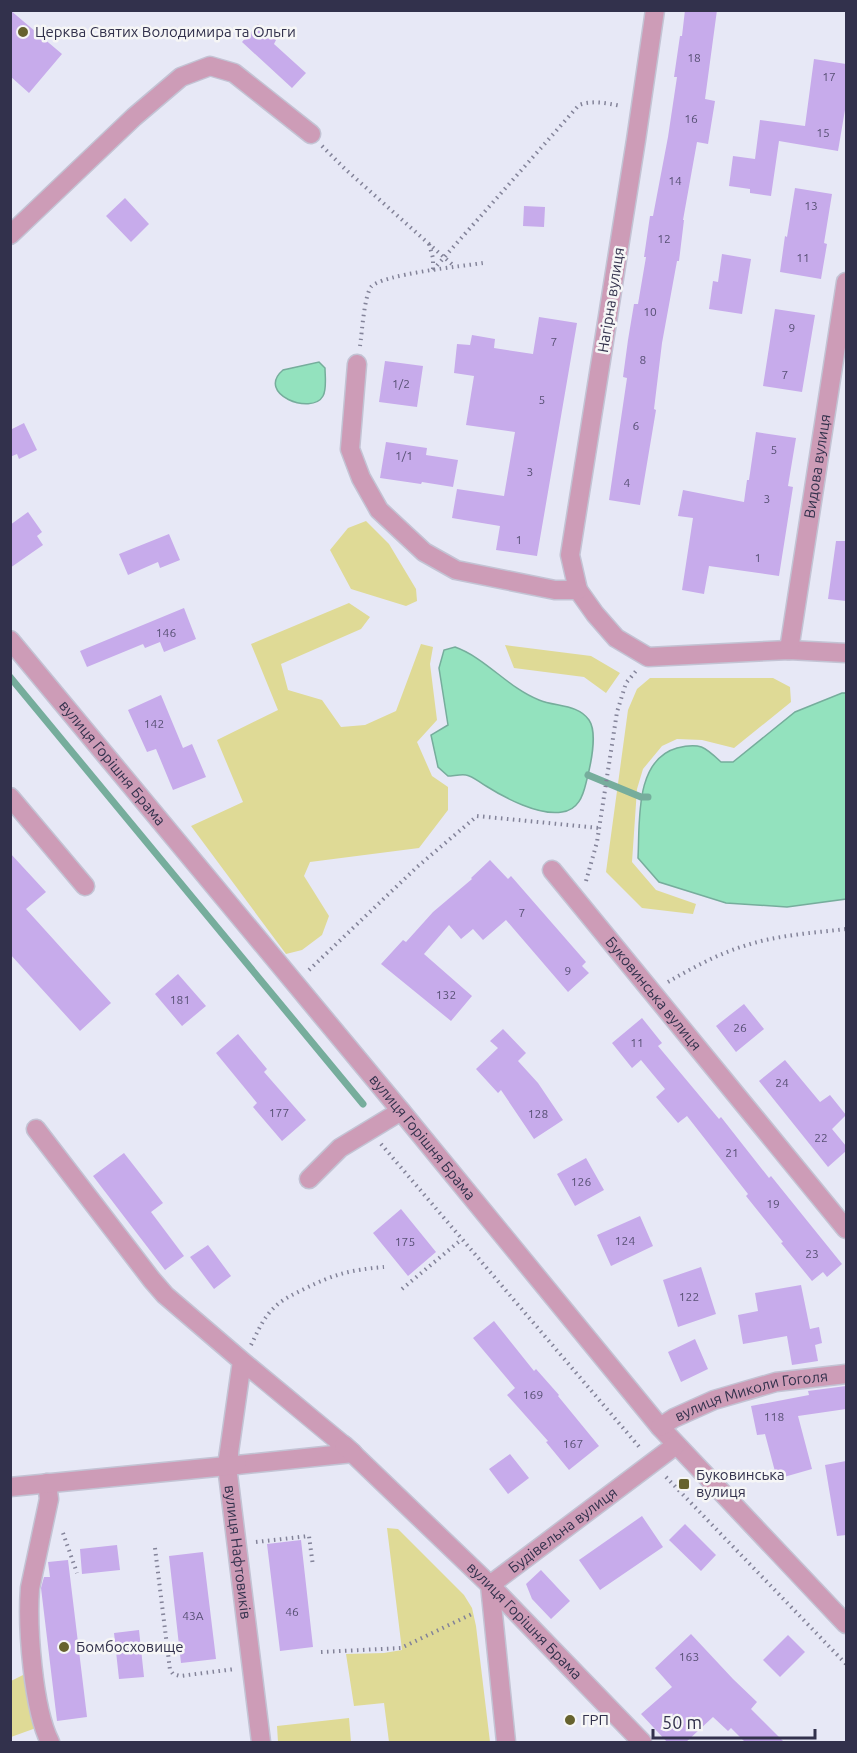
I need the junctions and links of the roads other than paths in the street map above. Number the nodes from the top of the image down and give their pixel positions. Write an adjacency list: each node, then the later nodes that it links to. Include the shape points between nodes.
1 (656, 10): 6 (street, Нагірна вулиця, via 570,555)
2 (311, 134): 3 (street, via 234,73 210,66 181,77)
3 (10, 235)
4 (846, 282): 8 (street, Видова вулиця)
5 (357, 364): 6 (street, via 350,449 379,510 424,552 456,570 555,590)
6 (578, 590): 8 (street, via 616,638 648,657)
7 (10, 640): 13 (street, вулиця Горішня Брама)
8 (789, 650): 9 (street)
9 (846, 653)
10 (10, 796): 12 (street)
11 (552, 870): 16 (street, Буковинська вулиця)
12 (85, 886)
13 (401, 1112): 15 (street, via 340,1148); 19 (street, вулиця Горішня Брама)
14 (36, 1129): 17 (street, вулиця Горішня Брама, via 158,1287)
15 (309, 1179)
16 (846, 1229)
17 (242, 1361): 21 (street, вулиця Горішня Брама); 22 (street, вулиця Нафтовиків)
18 (846, 1374): 19 (street, вулиця Миколи Гоголя, via 776,1382 714,1400)
19 (660, 1427): 20 (street, вулиця Горішня Брама)
20 (676, 1445): 25 (street, Будівельна вулиця); 26 (street, вулиця Горішня Брама)
21 (352, 1453): 22 (street); 25 (street, вулиця Горішня Брама)
22 (227, 1466): 23 (street); 28 (street, вулиця Нафтовиків)
23 (47, 1483): 24 (street); 27 (street, via 49,1499 29,1602 38,1701)
24 (10, 1487)
25 (490, 1585): 29 (street); 30 (street, вулиця Горішня Брама)
26 (846, 1624)
27 (50, 1743)
28 (261, 1743)
29 (507, 1743)
30 (642, 1743)

